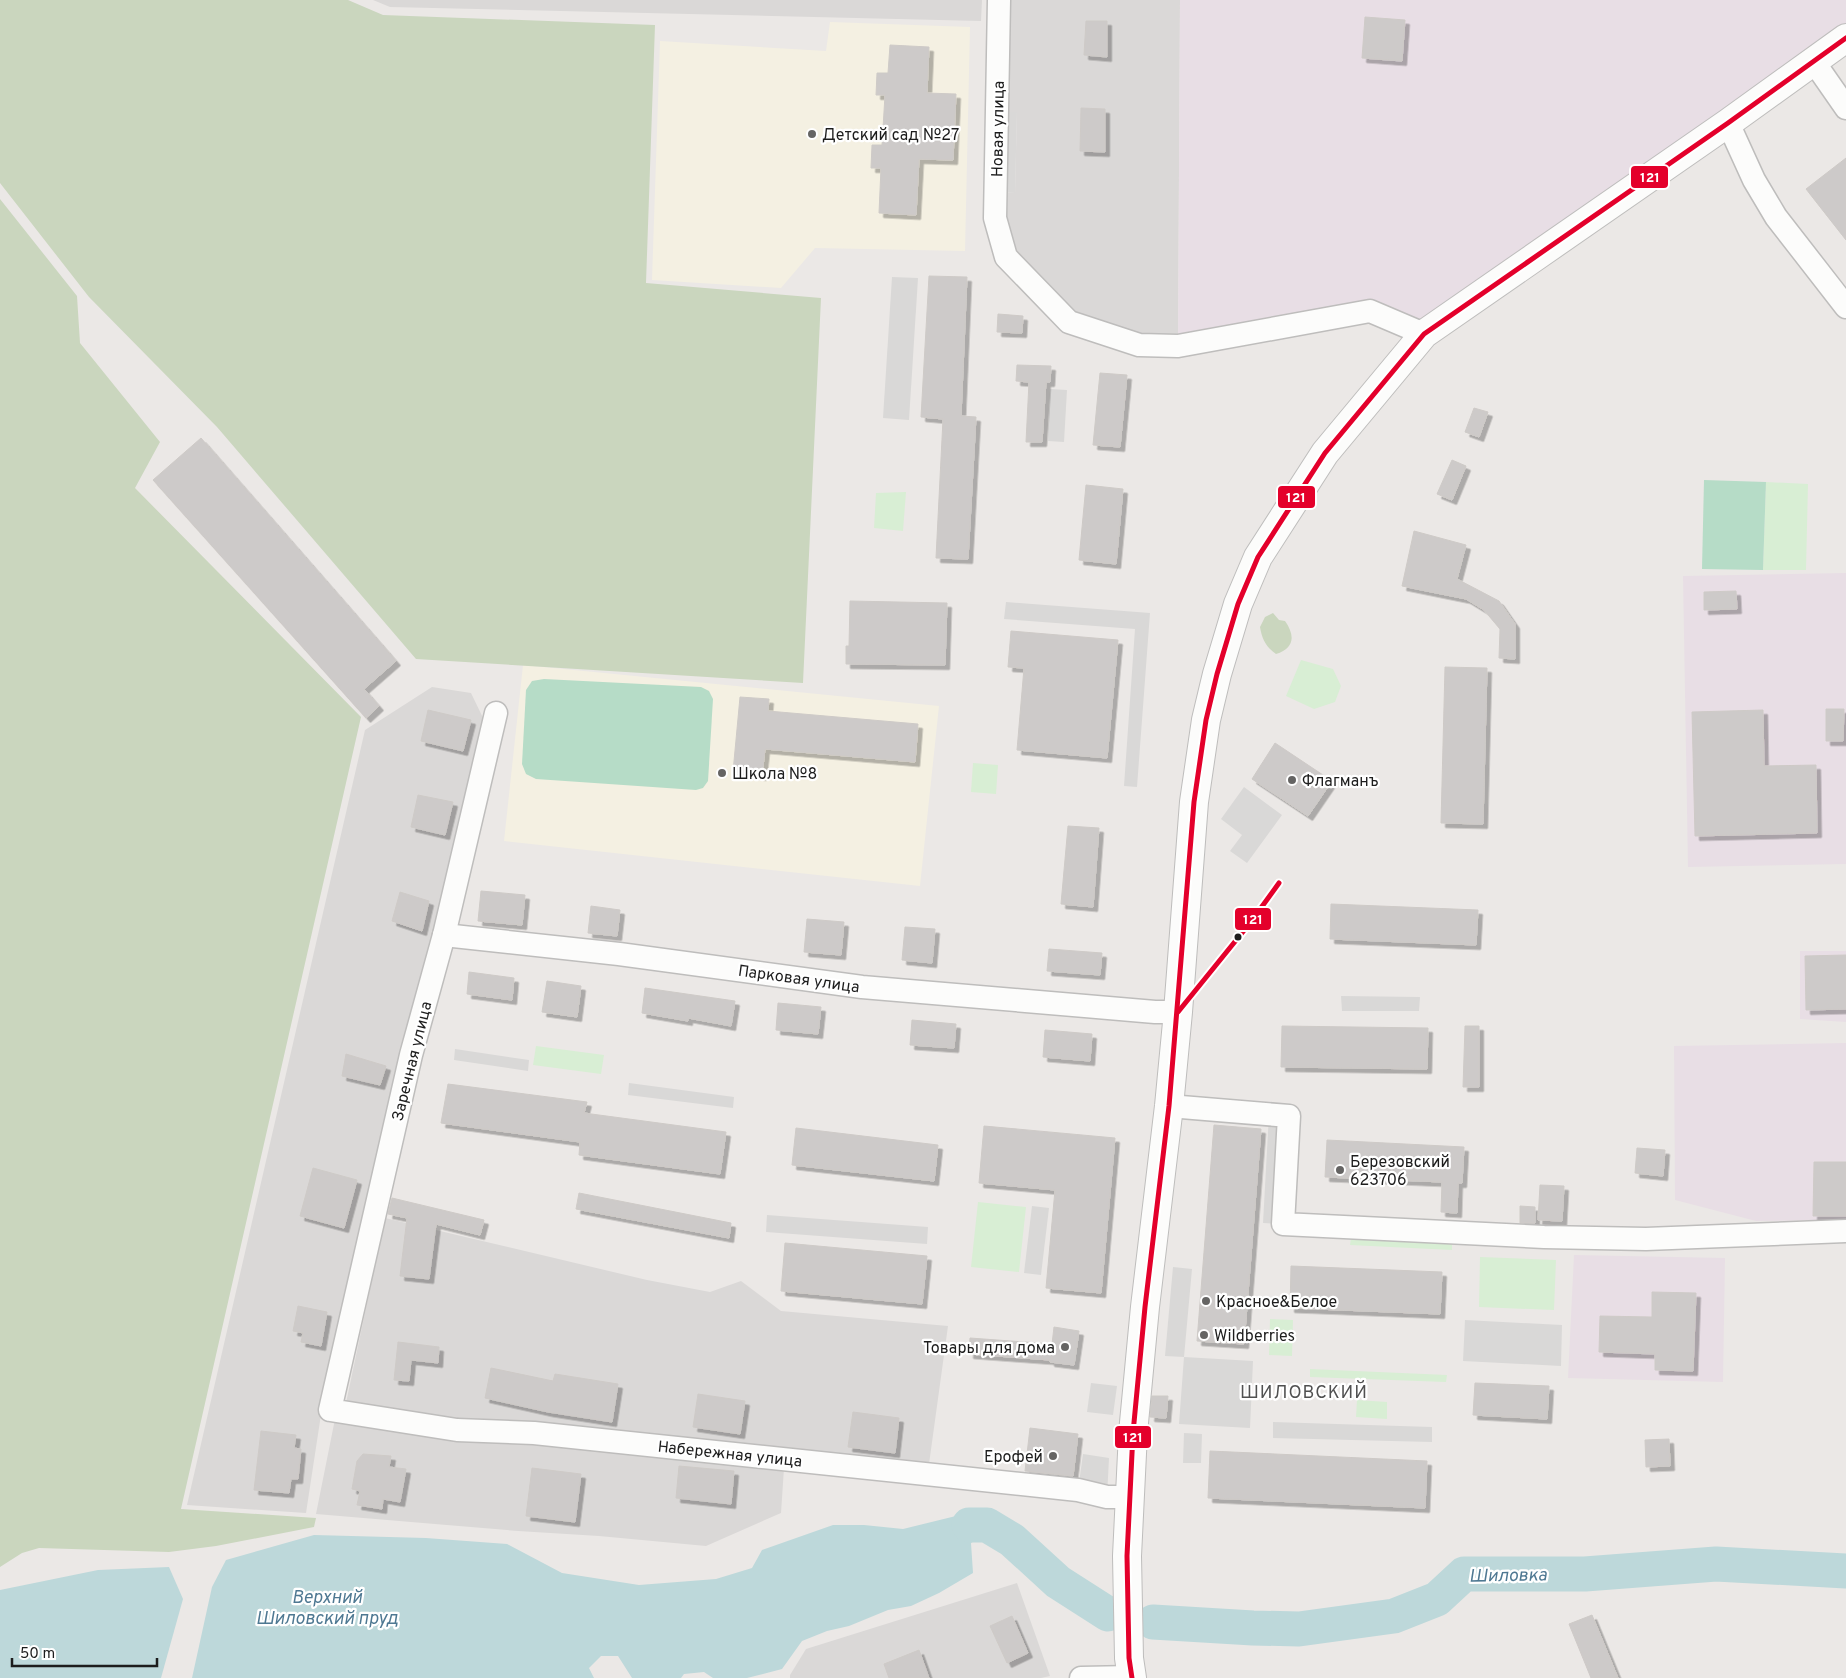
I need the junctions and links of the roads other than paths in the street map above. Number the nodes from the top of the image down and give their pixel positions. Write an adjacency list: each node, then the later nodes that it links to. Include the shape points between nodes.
1 (999, 0): 7 (street, Новая улица, via 995,218 1006,257 1069,322 1139,345 1178,346 1370,312)
2 (1846, 38): 3 (street)
3 (1814, 62): 4 (street); 5 (street)
4 (1846, 108)
5 (1728, 123): 6 (street, via 1754,180 1776,217); 7 (street)
6 (1846, 307)
7 (1424, 334): 10 (street, via 1325,453 1258,556 1238,604 1206,720)
8 (496, 713): 9 (street, Заречная улица)
9 (444, 935): 10 (street, Парковая улица, via 619,954 862,987); 13 (street, Заречная улица, via 409,1064)
10 (1166, 1012): 11 (street)
11 (1169, 1106): 12 (street, via 1289,1116 1283,1224 1646,1239); 14 (street, via 1145,1307)
12 (1846, 1231)
13 (330, 1410): 14 (street, Набережная улица, via 457,1430 534,1433)
14 (1130, 1497): 15 (street, via 1127,1556)
15 (1131, 1671): 16 (street)
16 (1081, 1678)

